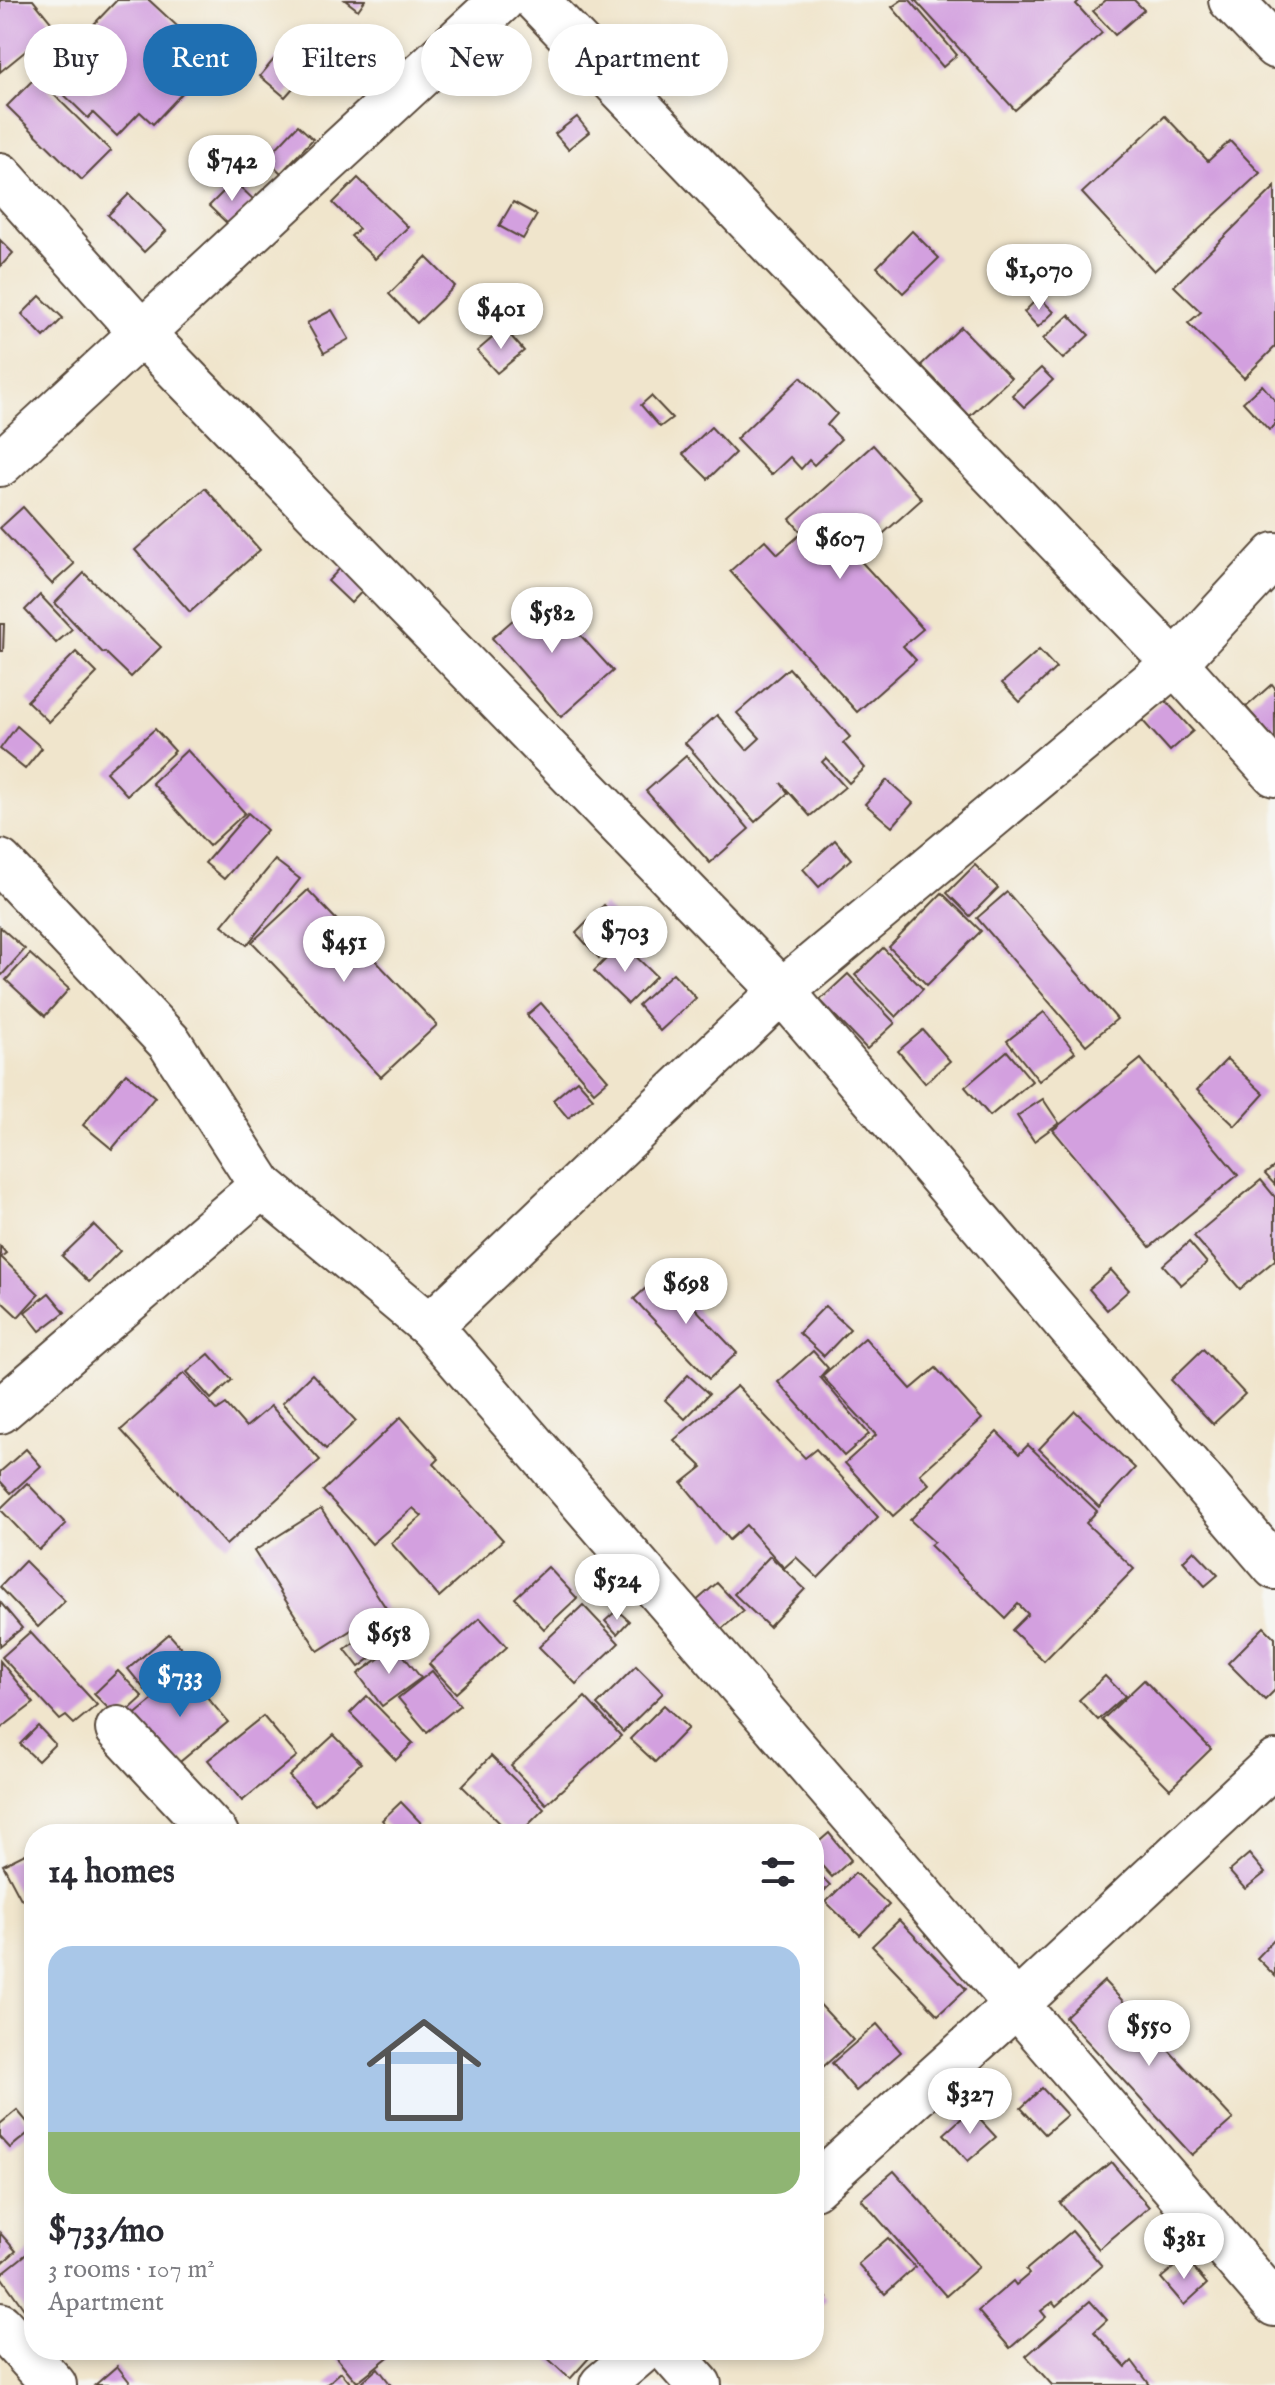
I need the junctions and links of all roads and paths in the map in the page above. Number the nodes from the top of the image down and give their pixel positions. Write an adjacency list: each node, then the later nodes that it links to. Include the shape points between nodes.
1 (502, 0): 6 (street)
2 (536, 0): 9 (street)
3 (1231, 0): 4 (street)
4 (1275, 46)
5 (0, 175): 6 (street)
6 (141, 332): 7 (street); 12 (street)
7 (0, 464)
8 (1275, 555): 9 (street)
9 (1175, 663): 10 (street); 12 (street)
10 (1275, 774)
11 (0, 862): 13 (street, via 170,1043)
12 (782, 991): 14 (street); 16 (street)
13 (262, 1186): 14 (street); 15 (street)
14 (430, 1326): 20 (street)
15 (0, 1411)
16 (1275, 1567)
17 (118, 1729): 19 (street)
18 (1275, 1763): 20 (street)
19 (207, 1824)
20 (1016, 2005): 21 (street); 22 (street)
21 (824, 2178)
22 (1275, 2304)
23 (0, 2325): 24 (street)
24 (24, 2352)
25 (32, 2360): 28 (street)
26 (631, 2360): 29 (street)
27 (677, 2360): 30 (street)
28 (54, 2385)
29 (602, 2385)
30 (699, 2385)

